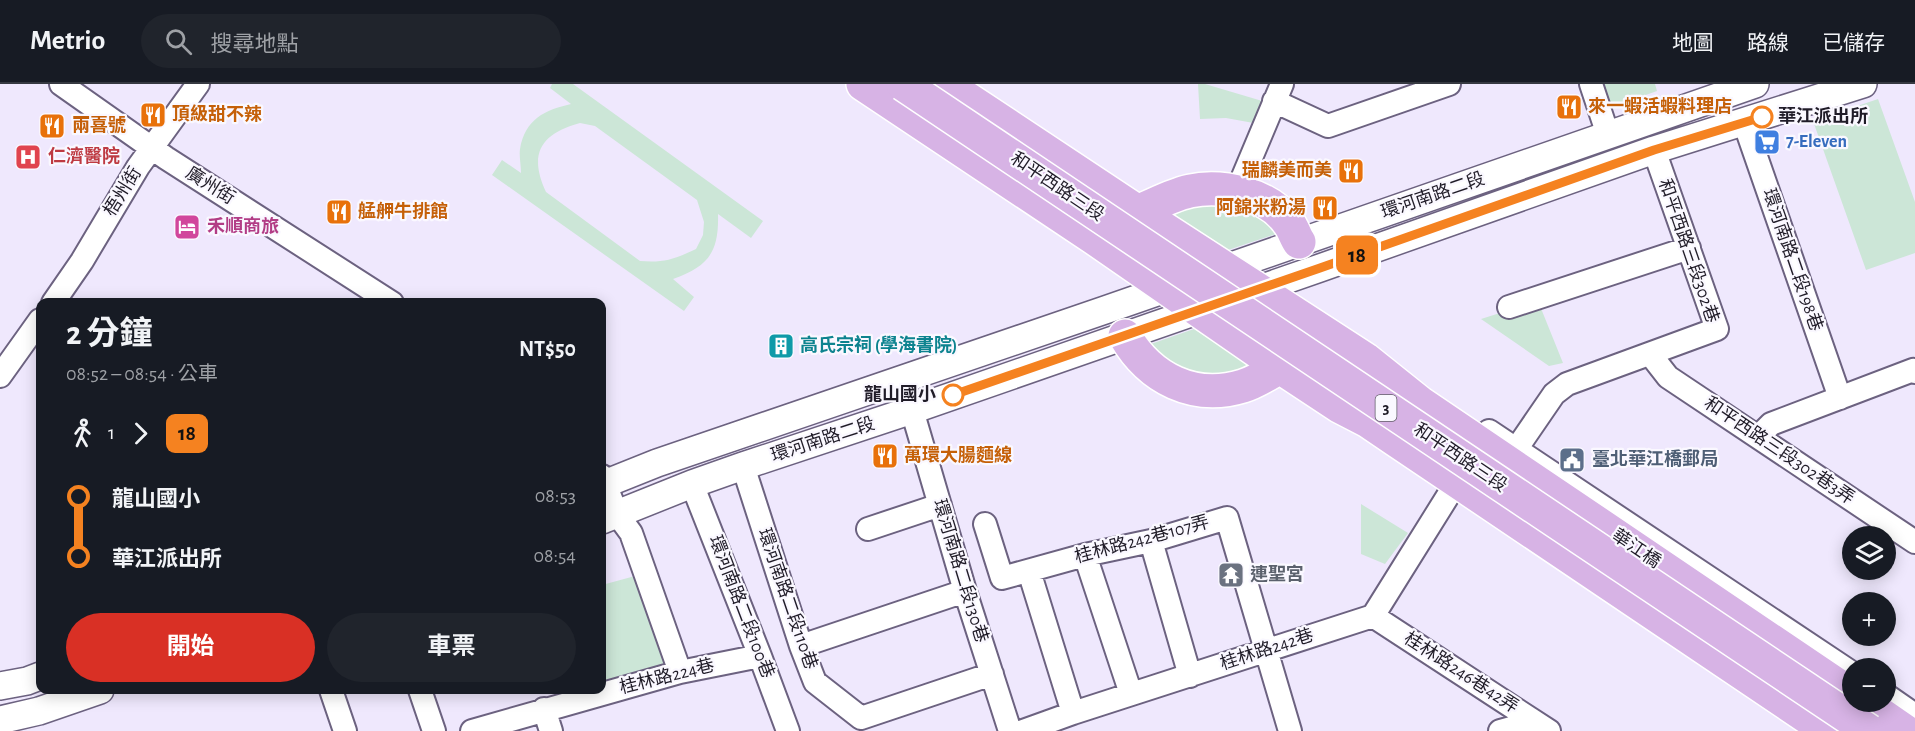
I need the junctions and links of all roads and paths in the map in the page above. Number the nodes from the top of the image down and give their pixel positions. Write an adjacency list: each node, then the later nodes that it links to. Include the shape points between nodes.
1 (61, 84): 14 (street, 廣州街)
2 (198, 84): 14 (street, 梧州街)
3 (863, 84): 21 (main road, 和平西路三段 / 3)
4 (903, 84): 90 (main road, 和平西路三段 / 3, bridge)
5 (945, 84): 17 (main road, 和平西路三段 / 3)
6 (1449, 84): 11 (street, via 1328,126)
7 (1591, 84): 13 (street)
8 (1755, 84): 13 (street, 環河南路二段)
9 (1863, 84): 10 (street, 環河南路二段)
10 (1826, 90): 12 (street, 環河南路二段)
11 (1278, 92): 16 (street)
12 (1744, 122): 15 (street, 環河南路二段); 34 (street, 環河南路二段198巷)
13 (1608, 135): 18 (street, 環河南路二段)
14 (152, 149): 23 (street, 梧州街); 24 (street, 廣州街)
15 (1654, 150): 19 (street, 和平西路三段302巷); 22 (street, 環河南路二段)
16 (1237, 191): 17 (main road, via 1188,191); 18 (main road, via 1277,211 1288,221)
17 (1138, 212): 20 (main road, 和平西路三段 / 3)
18 (1299, 242): 20 (street, 環河南路二段)
19 (1689, 248): 25 (street); 29 (street, 和平西路三段302巷, via 1717,328)
20 (1224, 268): 21 (street, 環河南路二段); 22 (main road, 和平西路三段 / 3)
21 (1167, 288): 26 (main road, 和平西路三段 / 3); 41 (street, 環河南路二段)
22 (1257, 289): 26 (street, 環河南路二段); 30 (main road, 和平西路三段 / 3)
23 (56, 298)
24 (384, 298)
25 (1509, 307)
26 (1199, 310): 28 (street, 環河南路二段); 31 (main road, 和平西路三段 / 3)
27 (36, 326): 33 (street)
28 (1125, 336): 31 (main road, via 1155,372 1198,390 1243,386); 37 (street, 環河南路二段)
29 (1650, 354): 38 (street, 和平西路三段302巷3弄, via 1668,377); 39 (street, 和平西路三段302巷, via 1567,384 1554,394)
30 (1365, 358): 35 (main road, 和平西路三段 / 3); 39 (street, 和平西路三段, via 1397,370)
31 (1280, 367): 36 (main road, 和平西路三段 / 3)
32 (1914, 371): 34 (street)
33 (0, 376)
34 (1840, 398): 38 (street, via 1771,424)
35 (1420, 403): 65 (main road, 華江橋 / 3)
36 (1339, 406): 43 (street, 和平西路三段, via 1362,433); 89 (main road, 和平西路三段 / 3, via 1368,421)
37 (912, 410): 40 (street, 環河南路二段); 45 (street, 環河南路二段130巷)
38 (1759, 436): 50 (street, 和平西路三段302巷3弄)
39 (1517, 448): 58 (street, 和平西路三段)
40 (743, 466): 42 (street, 環河南路二段); 55 (street, 環河南路二段110巷)
41 (606, 481)
42 (692, 484): 46 (street, 環河南路二段); 57 (street, 環河南路二段100巷)
43 (1450, 491): 54 (street); 88 (street, 和平西路三段)
44 (606, 502): 46 (street)
45 (940, 505): 48 (street); 53 (street, 環河南路二段130巷)
46 (609, 517): 59 (street, via 631,533)
47 (986, 524): 52 (street, 桂林路242巷107弄, via 1002,578)
48 (868, 530)
49 (1150, 541): 51 (street, 桂林路242巷107弄); 56 (street, 桂林路242巷107弄, via 1227,518); 61 (street)
50 (1915, 542)
51 (1085, 555): 52 (street, 桂林路242巷107弄); 69 (street)
52 (1029, 571): 74 (street)
53 (964, 591): 55 (street); 60 (street, 環河南路二段130巷)
54 (1373, 616): 56 (street, 桂林路242巷); 76 (street, 桂林路246巷42弄)
55 (801, 646): 60 (street, 環河南路二段110巷, via 815,682 861,718)
56 (1265, 651): 61 (street, 桂林路242巷); 85 (street, 桂林路242巷107弄)
57 (760, 656): 59 (street, 桂林路224巷); 82 (street, 環河南路二段100巷)
58 (1842, 666)
59 (680, 672): 64 (street, 桂林路224巷)
60 (992, 674): 83 (street, 環河南路二段130巷)
61 (1190, 676): 69 (street, 桂林路242巷)
62 (36, 678): 63 (street)
63 (0, 686)
64 (606, 688)
65 (1842, 688)
66 (88, 694): 77 (street)
67 (332, 694): 78 (street)
68 (421, 694): 79 (street)
69 (1131, 694): 74 (street, 桂林路242巷)
70 (565, 697): 72 (street, 桂林路224巷)
71 (1896, 702): 75 (street)
72 (544, 710): 80 (street, 桂林路224巷); 81 (street)
73 (1877, 712): 91 (main road)
74 (1072, 713): 84 (street, 桂林路242巷)
75 (1915, 715)
76 (1528, 718): 86 (street, via 1518,726); 87 (street, 桂林路246巷42弄)
77 (0, 720)
78 (345, 731)
79 (434, 731)
80 (471, 731)
81 (551, 731)
82 (788, 731)
83 (1010, 731)
84 (1023, 731)
85 (1290, 731)
86 (1500, 731)
87 (1549, 731)
88 (1804, 731)
89 (1828, 731)
90 (1869, 731)
91 (1905, 731)

